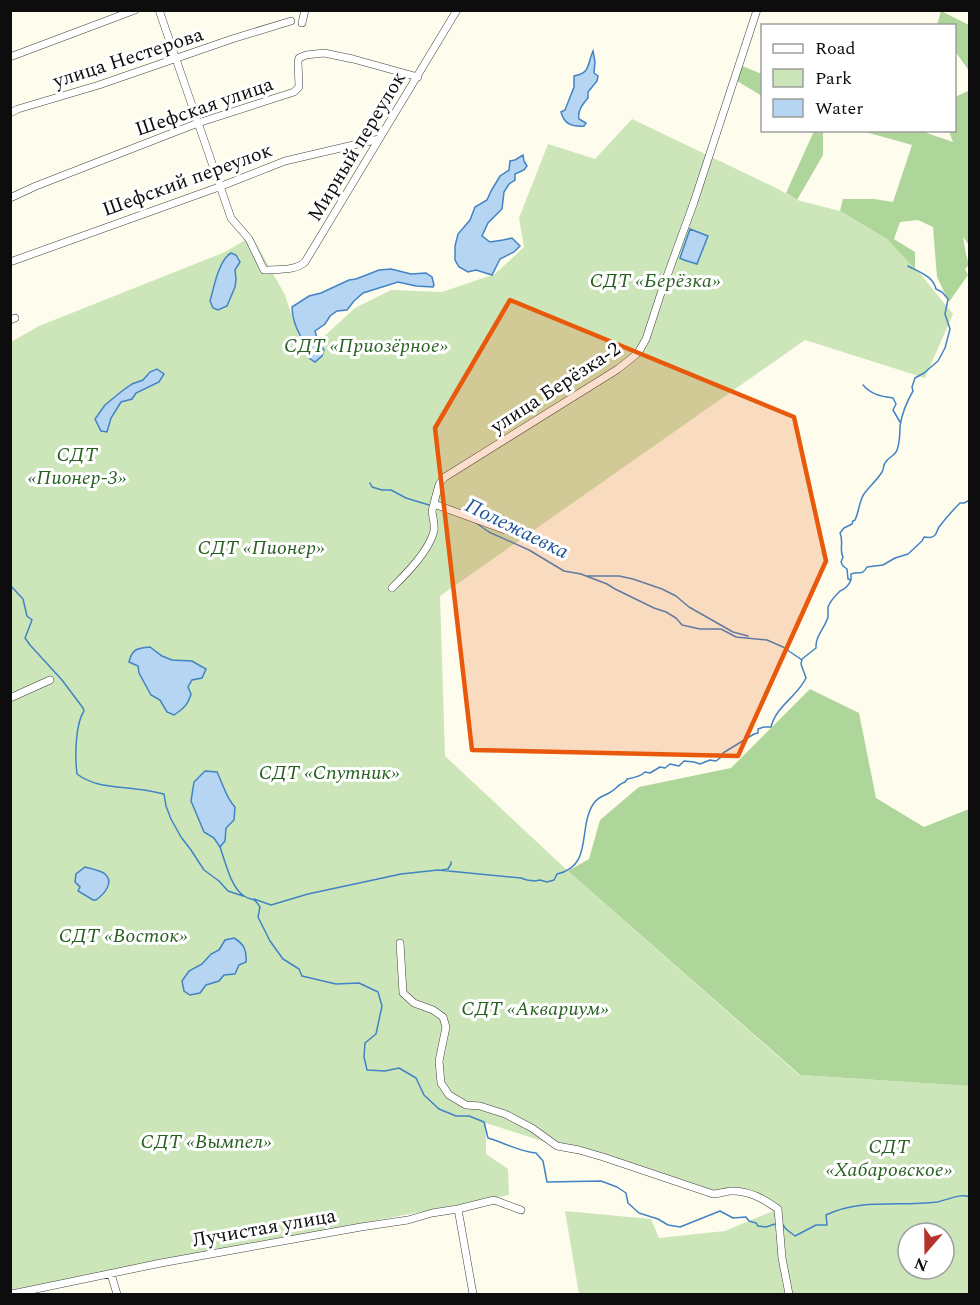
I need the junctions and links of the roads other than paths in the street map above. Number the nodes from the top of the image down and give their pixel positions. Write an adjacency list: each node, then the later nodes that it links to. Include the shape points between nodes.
1 (135, 10): 8 (street)
2 (159, 10): 9 (street)
3 (305, 10): 7 (street)
4 (457, 10): 10 (street, Мирный переулок)
5 (757, 10): 17 (street, улица Берёзка-2, via 694,202 638,353 448,474 439,484)
6 (291, 21): 9 (street, улица Нестерова)
7 (302, 23)
8 (10, 57)
9 (177, 59): 11 (street, улица Нестерова); 12 (street)
10 (418, 77): 12 (street, Шефская улица, via 324,53 306,55 299,58 299,87 294,92); 13 (street, Мирный переулок)
11 (10, 113)
12 (198, 123): 14 (street); 15 (street, Шефская улица)
13 (379, 139): 14 (street, Шефский переулок, via 285,160); 14 (street, Мирный переулок, via 301,267 264,270 249,239 231,218)
14 (219, 186): 16 (street, Шефский переулок)
15 (10, 198)
16 (10, 262)
17 (434, 504): 18 (street); 19 (street, улица Берёзка-2, via 434,532)
18 (505, 530)
19 (393, 588)
20 (50, 680): 21 (street)
21 (10, 698)
22 (400, 943): 29 (street, via 403,993 443,1017 446,1027 439,1061 441,1083 448,1095 466,1105 505,1114 557,1146 603,1157 713,1194 730,1191 766,1201 778,1209)
23 (458, 1209): 24 (street, Лучистая улица, via 494,1200); 25 (street, Лучистая улица); 28 (street)
24 (521, 1210)
25 (111, 1274): 26 (street, Лучистая улица); 27 (street)
26 (12, 1294)
27 (117, 1294)
28 (472, 1294)
29 (789, 1294)

